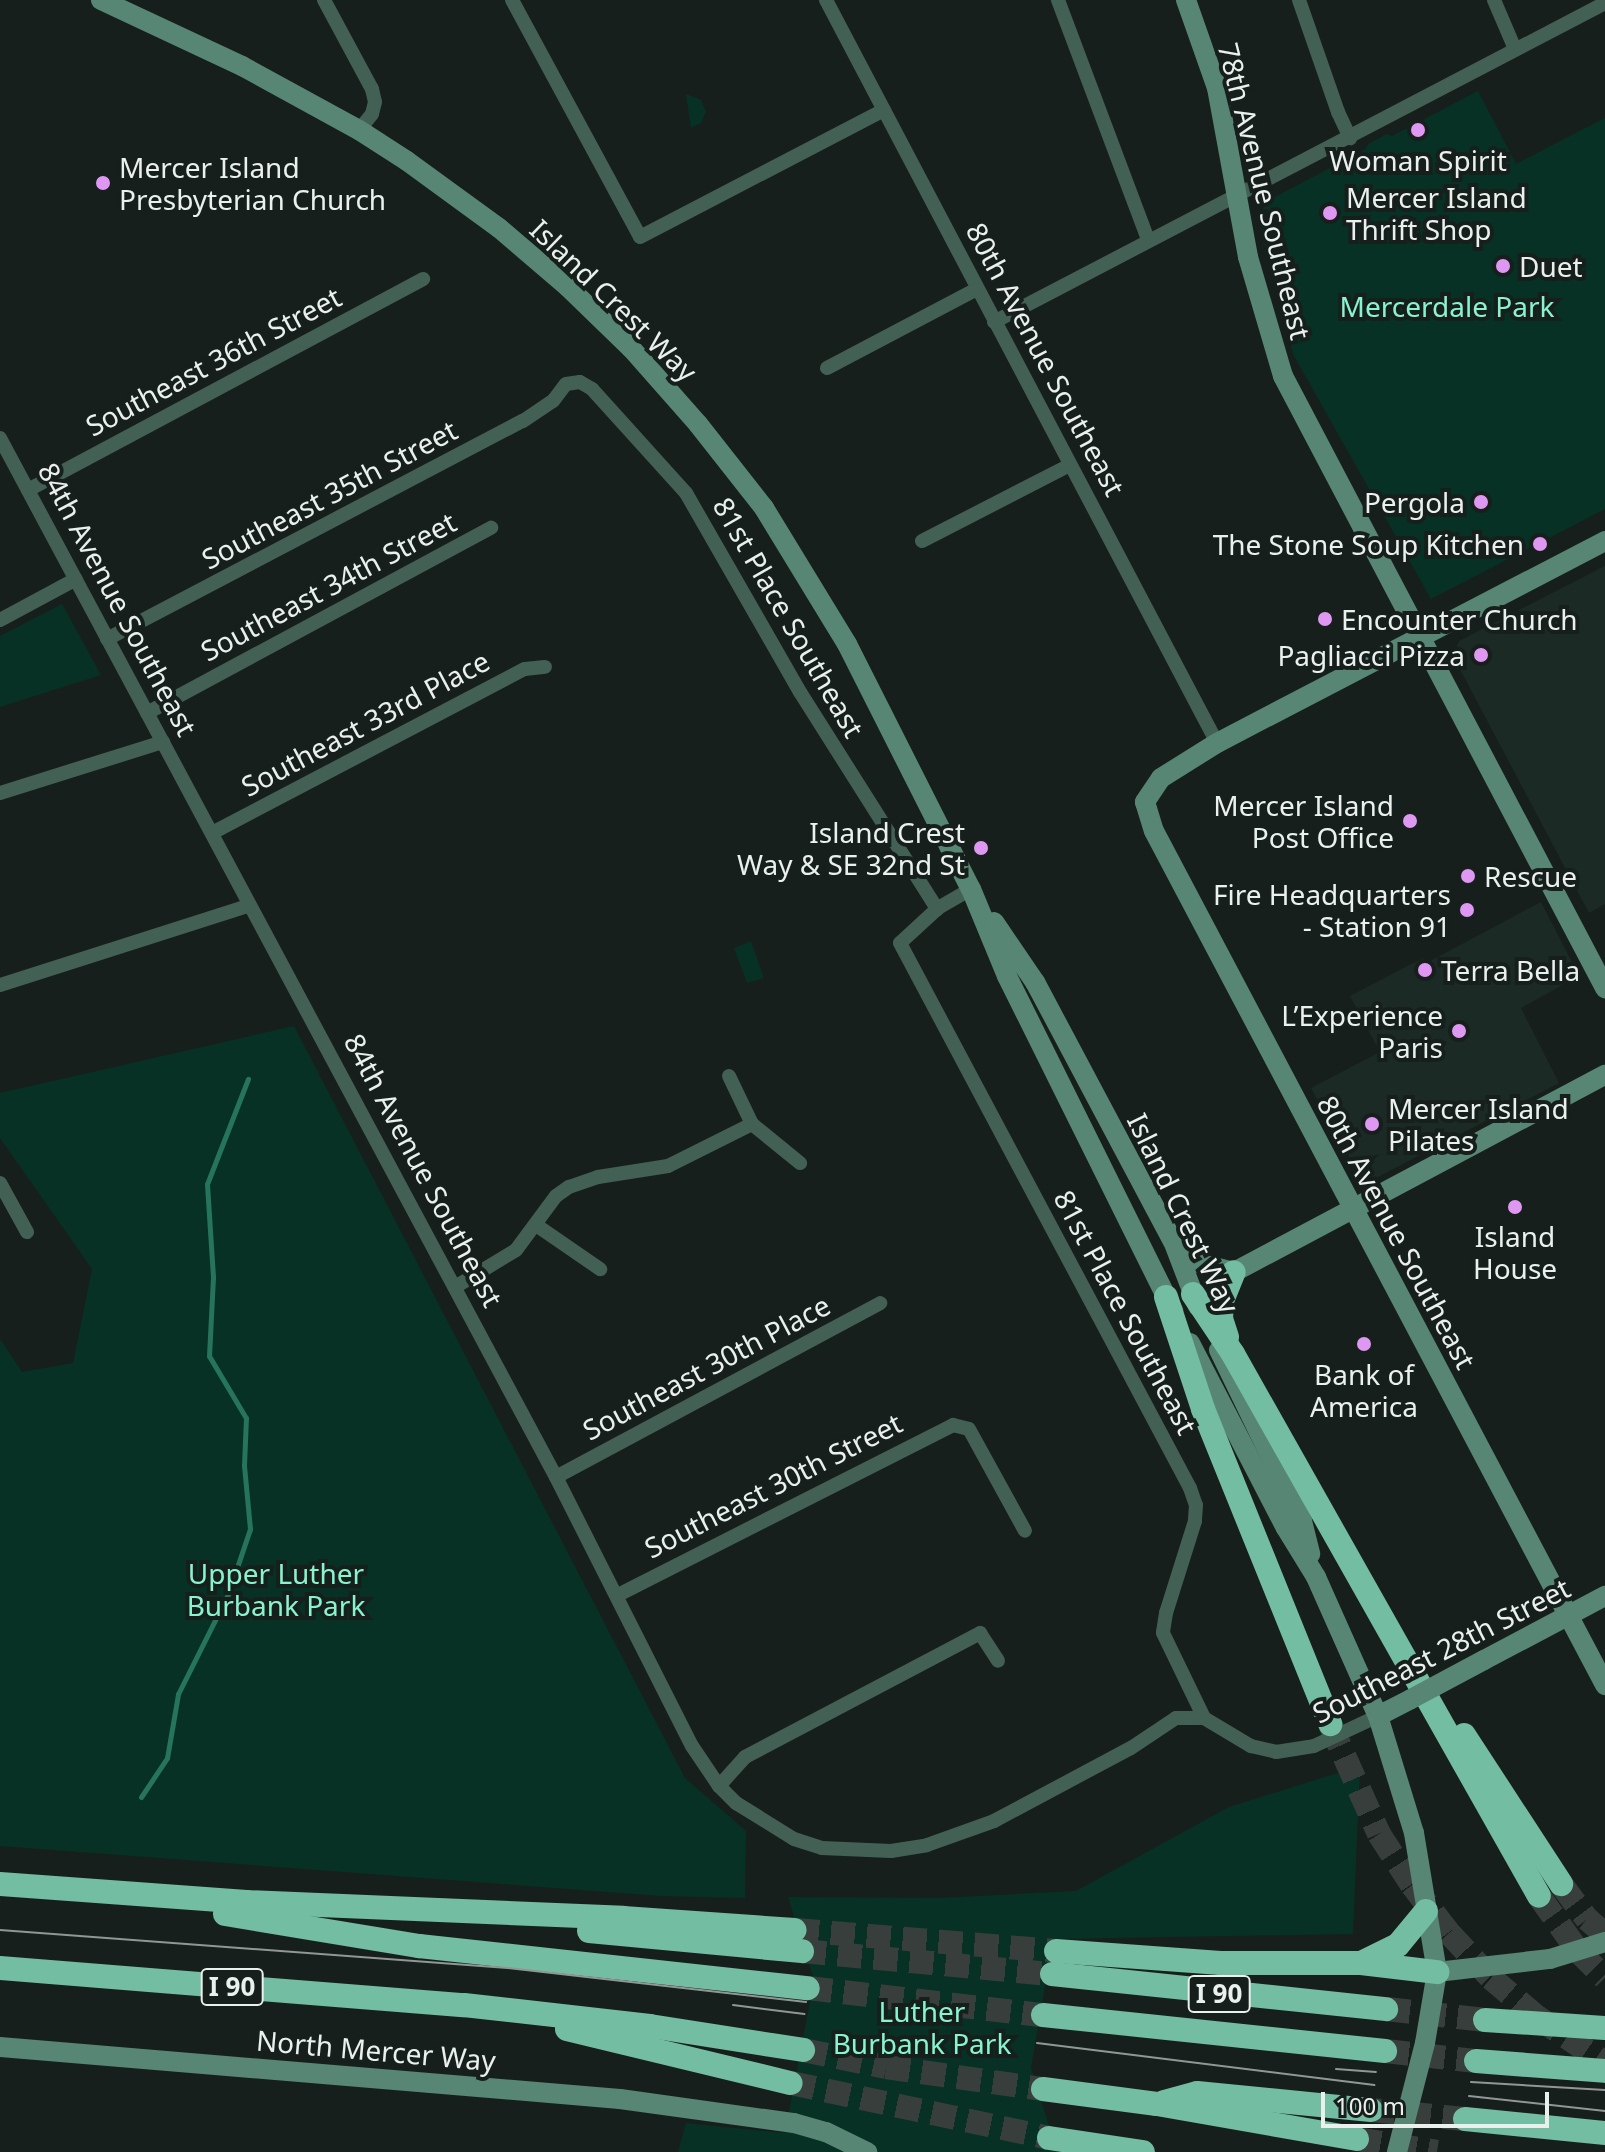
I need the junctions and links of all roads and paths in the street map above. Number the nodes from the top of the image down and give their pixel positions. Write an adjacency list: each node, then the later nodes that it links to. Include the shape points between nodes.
1 (101, 0): 12 (street, Island Crest Way, via 242,66)
2 (512, 0): 11 (street, via 640,237)
3 (826, 0): 11 (street, 80th Avenue Southeast)
4 (1058, 0): 15 (street)
5 (1186, 0): 14 (street, 78th Avenue Southeast, via 1217,88)
6 (1299, 0): 13 (street)
7 (1494, 0): 10 (street)
8 (328, 1): 12 (street, via 372,89 372,114)
9 (1605, 3): 10 (street)
10 (1515, 49): 13 (street)
11 (884, 110): 17 (street, 80th Avenue Southeast)
12 (359, 130): 37 (street, Island Crest Way, via 499,228 556,277 631,348 698,424 764,508 810,580)
13 (1350, 138): 14 (street)
14 (1238, 195): 15 (street); 29 (street, 78th Avenue Southeast, via 1248,257 1283,376)
15 (1148, 240): 18 (street)
16 (423, 279): 23 (street, Southeast 36th Street)
17 (977, 289): 18 (street, 80th Avenue Southeast); 19 (street)
18 (994, 322): 22 (street, 80th Avenue Southeast)
19 (827, 368)
20 (566, 384): 30 (street, Southeast 35th Street, via 553,401 523,421); 39 (street, 81st Place Southeast, via 580,382 592,389 686,493 800,692)
21 (0, 438): 23 (street, 84th Avenue Southeast)
22 (1070, 465): 25 (street); 34 (street, 80th Avenue Southeast)
23 (28, 490): 27 (street, 84th Avenue Southeast)
24 (491, 528): 32 (street, Southeast 34th Street)
25 (922, 541)
26 (1605, 541): 29 (street)
27 (76, 579): 28 (street); 30 (street, 84th Avenue Southeast)
28 (0, 620)
29 (1422, 636): 34 (street); 41 (street, 78th Avenue Southeast)
30 (107, 639): 32 (street, 84th Avenue Southeast)
31 (545, 667): 36 (street, Southeast 33rd Place, via 525,669)
32 (147, 713): 33 (street, 84th Avenue Southeast)
33 (163, 742): 35 (street); 36 (street, 84th Avenue Southeast)
34 (1217, 743): 47 (street, 80th Avenue Southeast, via 1161,778 1145,802 1154,831)
35 (0, 793)
36 (212, 833): 38 (street, 84th Avenue Southeast)
37 (971, 889): 39 (street); 50 (street, Island Crest Way, via 1035,982); 55 (street, Island Crest Way, via 1007,976)
38 (250, 905): 40 (street); 53 (street, 84th Avenue Southeast)
39 (937, 909): 67 (street, 81st Place Southeast, via 900,943 1196,1505 1163,1633)
40 (0, 985)
41 (1605, 988)
42 (1605, 1075): 47 (street)
43 (729, 1076): 44 (street)
44 (752, 1124): 45 (street); 48 (street, via 668,1166 569,1187)
45 (800, 1163)
46 (0, 1183): 49 (street)
47 (1353, 1209): 52 (street); 63 (street, 80th Avenue Southeast)
48 (536, 1225): 51 (street); 53 (street, via 505,1259)
49 (27, 1232)
50 (1173, 1241): 52 (street, via 1194,1262); 54 (street, Island Crest Way)
51 (600, 1269)
52 (1234, 1272): 57 (highway, via 1221,1319)
53 (455, 1287): 58 (street, 84th Avenue Southeast)
54 (1193, 1294): 57 (highway); 60 (street, Island Crest Way, via 1302,1521)
55 (1166, 1297): 60 (street, Island Crest Way); 68 (highway, via 1203,1409)
56 (880, 1303): 58 (street, Southeast 30th Place)
57 (1233, 1354): 71 (highway, via 1338,1542)
58 (556, 1477): 61 (street, 84th Avenue Southeast)
59 (1025, 1531): 61 (street, Southeast 30th Street, via 969,1429 953,1425)
60 (1316, 1577): 66 (street, Island Crest Way)
61 (618, 1595): 69 (street, 84th Avenue Southeast, via 692,1746)
62 (1605, 1596): 63 (street, Southeast 28th Street)
63 (1569, 1616): 65 (street, 80th Avenue Southeast); 66 (street, Southeast 28th Street, bridge)
64 (998, 1661): 69 (street, via 980,1633 745,1757)
65 (1605, 1685)
66 (1378, 1716): 67 (street, Southeast 28th Street, via 1314,1746 1276,1752 1251,1746); 73 (street, Island Crest Way, via 1414,1833)
67 (1204, 1718): 69 (street, 84th Avenue Southeast, via 1176,1718 1131,1748 968,1832 927,1845 863,1852 822,1848 756,1819)
68 (1330, 1724)
69 (719, 1786)
70 (0, 1884): 72 (highway)
71 (1550, 1890)
72 (85, 1891): 74 (highway, via 607,1917); 79 (highway, via 419,1946)
73 (1426, 1911): 76 (highway, via 1398,1945); 78 (street, Island Crest Way)
74 (799, 1940)
75 (1605, 1942): 78 (street, via 1550,1959)
76 (1361, 1963): 78 (highway); 81 (highway, I 90, via 1054,1962)
77 (0, 1968): 80 (highway, I 90)
78 (1437, 1972): 100 (street, Island Crest Way)
79 (808, 1988)
80 (464, 2005): 86 (highway, I 90); 90 (highway)
81 (1386, 2009)
82 (1043, 2015): 87 (highway)
83 (1485, 2020): 84 (highway)
84 (1605, 2028)
85 (0, 2047): 98 (street, North Mercer Way, via 747,2114 826,2132)
86 (803, 2050)
87 (1385, 2051)
88 (1476, 2061): 89 (highway)
89 (1605, 2071)
90 (791, 2083)
91 (1043, 2089): 92 (highway)
92 (1157, 2104): 93 (highway, via 1197,2093); 97 (highway)
93 (1371, 2110)
94 (1465, 2119): 95 (highway)
95 (1605, 2133)
96 (1049, 2138): 99 (highway)
97 (1357, 2139)
98 (867, 2152)
99 (1143, 2152)
100 (1397, 2152)

